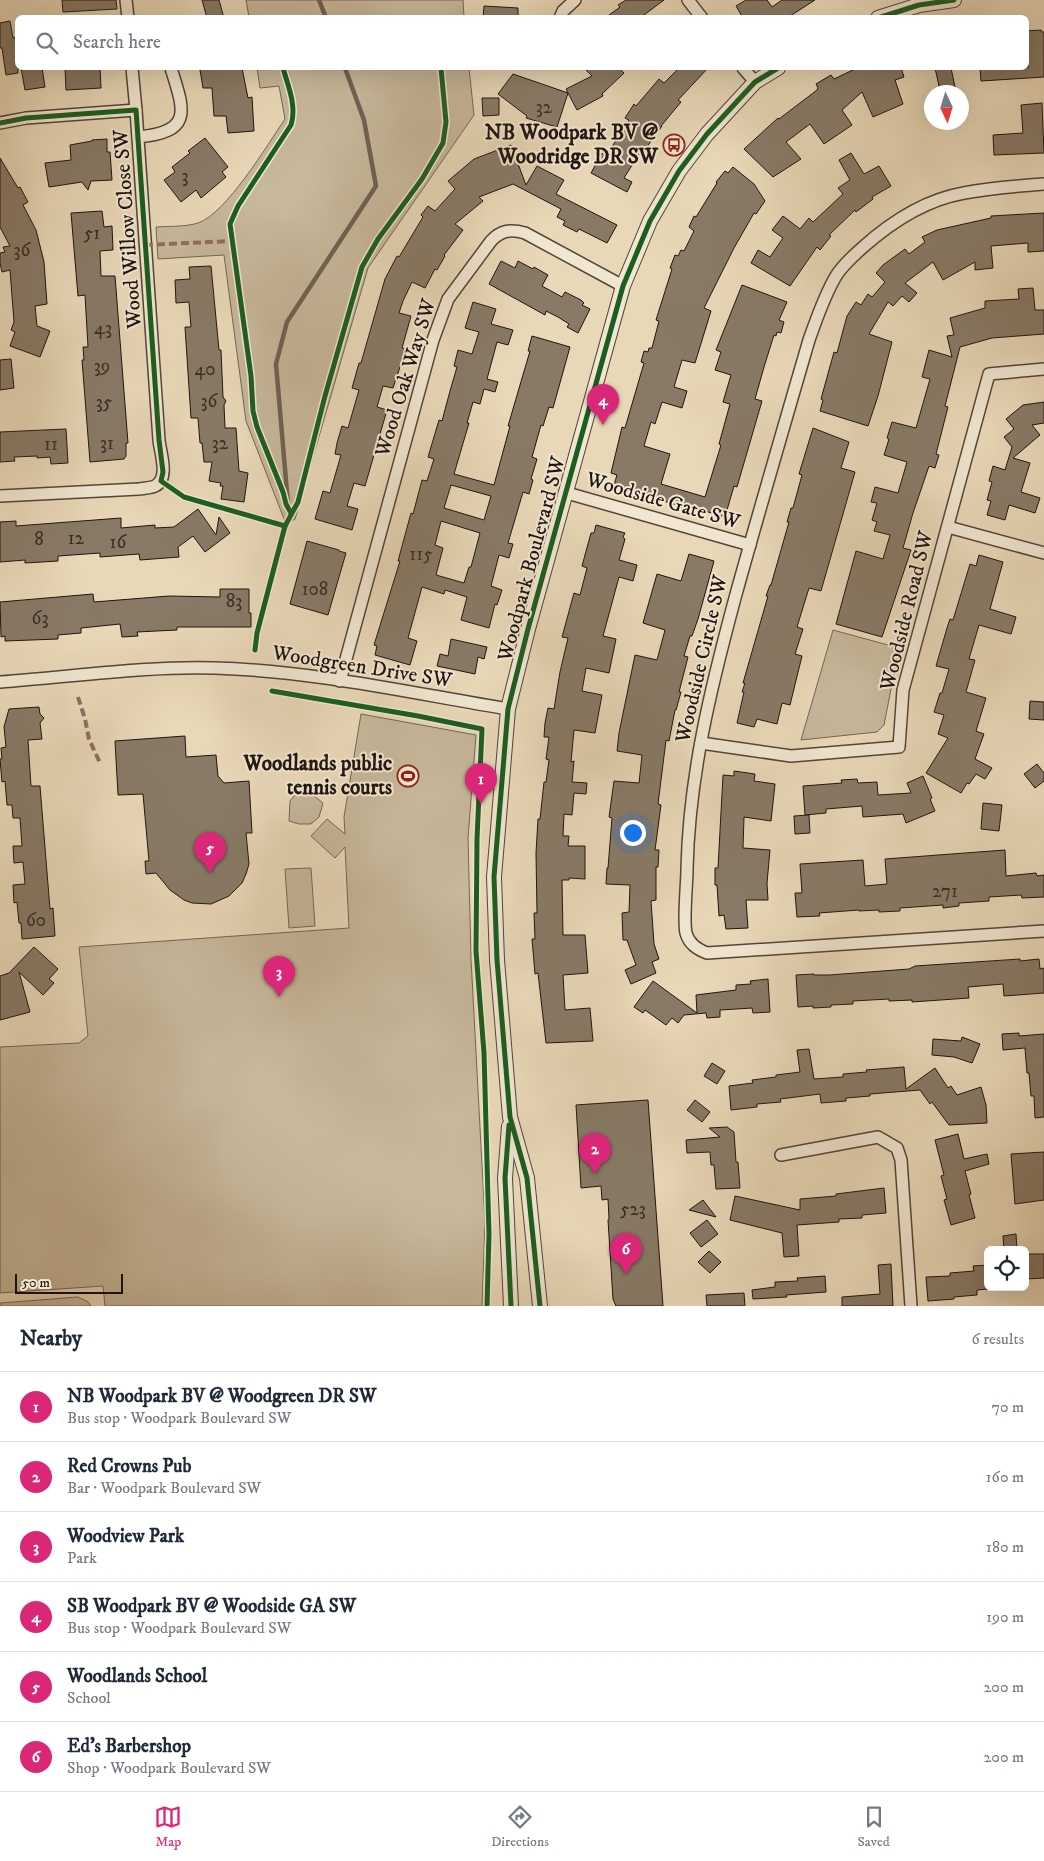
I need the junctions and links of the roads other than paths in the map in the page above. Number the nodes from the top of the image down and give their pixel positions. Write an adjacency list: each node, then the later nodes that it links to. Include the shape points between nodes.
1 (126, 0): 5 (street)
2 (575, 0): 6 (street)
3 (688, 0): 7 (street)
4 (954, 0): 8 (street)
5 (128, 15)
6 (561, 15)
7 (700, 15)
8 (888, 15)
9 (132, 70): 14 (street)
10 (172, 70): 16 (street, via 181,99 182,112 178,123 169,131)
11 (745, 70): 13 (street)
12 (775, 70): 13 (street, Woodpark Boulevard SW)
13 (755, 82): 18 (street, Woodpark Boulevard SW, via 707,134 679,171 650,221)
14 (136, 110): 15 (street, Wood Willow Close SW, via 26,118); 16 (street, Wood Willow Close SW)
15 (0, 123)
16 (138, 137): 21 (street, Wood Willow Close SW, via 163,472 161,481 155,486 139,489)
17 (1044, 184): 23 (street, Woodside Circle SW, via 962,193 929,204 902,216 884,229 837,275 820,307 809,340)
18 (623, 286): 20 (street, Woodpark Boulevard SW); 25 (street, Wood Oak Way SW, via 525,233 511,230 491,241 448,299 433,340)
19 (1044, 369): 22 (street, Woodside Road SW, via 989,374)
20 (567, 493): 23 (street, Woodside Gate SW); 27 (street, Woodpark Boulevard SW)
21 (0, 496)
22 (948, 527): 24 (street); 28 (street, Woodside Road SW, via 903,690 900,747 791,756)
23 (750, 545): 28 (street, Woodside Circle SW, via 717,667)
24 (1044, 553)
25 (340, 681): 26 (street, Woodgreen Drive SW, via 251,670 188,668); 27 (street, Woodgreen Drive SW)
26 (0, 682)
27 (508, 709): 30 (street, Woodpark Boulevard SW, via 494,876 497,960)
28 (701, 743): 29 (street, Woodside Circle SW, via 688,836 686,934 696,948 707,953)
29 (1044, 931)
30 (510, 1117): 32 (street, Woodpark Boulevard SW, via 504,1178); 33 (street, Woodpark Boulevard SW, via 527,1178)
31 (781, 1155): 34 (street, via 878,1137 897,1148 901,1160)
32 (511, 1306)
33 (540, 1306)
34 (911, 1306)

